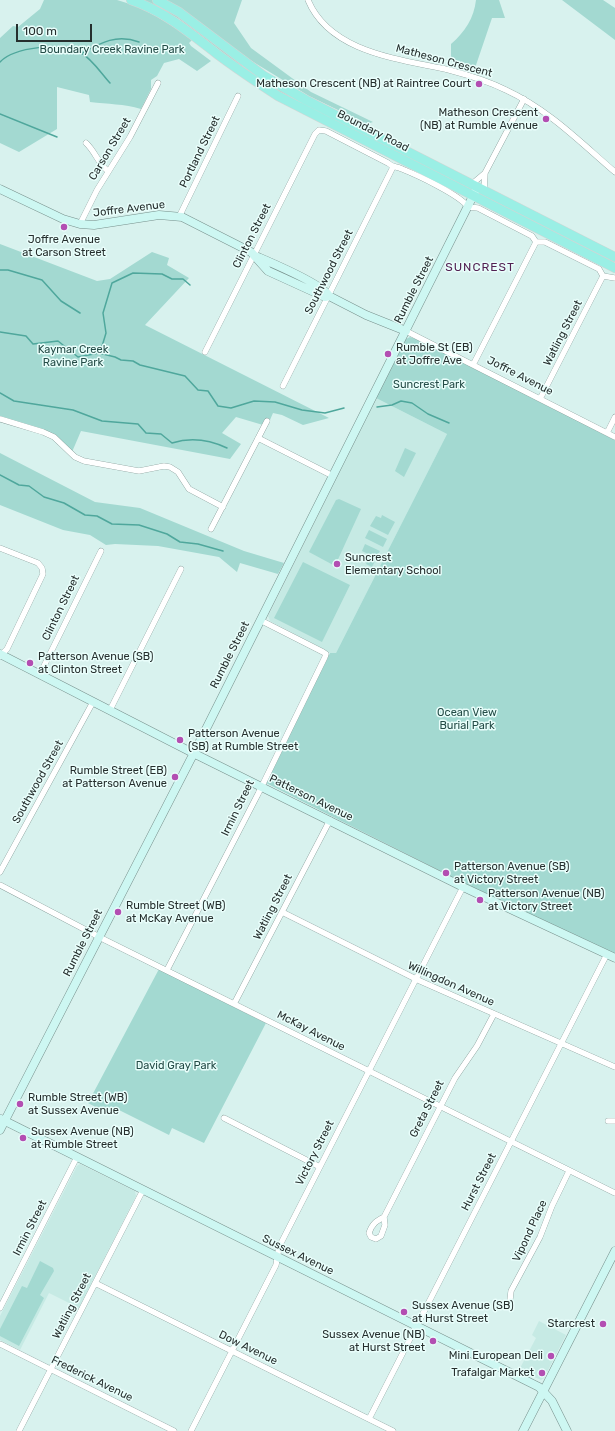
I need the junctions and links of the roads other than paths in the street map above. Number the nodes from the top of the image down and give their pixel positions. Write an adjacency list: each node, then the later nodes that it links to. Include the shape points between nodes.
1 (131, 0): 14 (main road, Boundary Road, via 154,9 174,21 244,74 278,96)
2 (157, 0): 14 (main road, Boundary Road, via 179,12 264,76)
3 (308, 0): 6 (street, Matheson Crescent, via 315,14 327,28 349,42 382,55 466,75)
4 (158, 84): 10 (street, Carson Street, via 130,137)
5 (238, 96): 16 (street, Portland Street)
6 (524, 99): 11 (street, Matheson Crescent, via 571,132); 12 (street)
7 (319, 130): 9 (street, Boundary Road, via 326,131); 19 (street, Clinton Street)
8 (86, 143): 10 (street)
9 (392, 167): 15 (street, Boundary Road, via 401,168 462,200); 24 (street, Southwood Street)
10 (108, 171): 17 (street, Carson Street)
11 (615, 172)
12 (485, 173): 14 (street); 14 (street)
13 (0, 189): 17 (street, Joffre Avenue, via 63,219)
14 (476, 189): 15 (street, Rumble Street); 20 (main road, Boundary Road); 21 (main road, Boundary Road)
15 (468, 207): 18 (street, Boundary Road, via 478,208 532,236); 25 (street, Rumble Street)
16 (179, 216): 17 (street, Joffre Avenue, via 159,215 94,225); 19 (street, Joffre Avenue)
17 (80, 224)
18 (536, 242): 22 (street, Boundary Road, via 544,242 598,270); 27 (street)
19 (256, 256): 24 (street, Joffre Avenue, via 268,271 325,297); 26 (street, Clinton Street)
20 (615, 257)
21 (615, 268)
22 (603, 276): 23 (street, Boundary Road); 29 (street, Watling Street)
23 (615, 278)
24 (329, 296): 25 (street, Joffre Avenue); 28 (street, Southwood Street)
25 (406, 331): 27 (street, Joffre Avenue); 36 (street, Rumble Street)
26 (205, 352)
27 (474, 365): 29 (street, Joffre Avenue)
28 (283, 386)
29 (540, 399): 33 (street, Joffre Avenue)
30 (615, 417): 33 (street)
31 (0, 419): 37 (street, via 48,434 84,462 139,471 170,467 178,472 189,489)
32 (267, 421): 35 (street)
33 (607, 432): 34 (street, Joffre Avenue)
34 (615, 436)
35 (258, 438): 36 (street); 37 (street)
36 (333, 476): 42 (street, Rumble Street)
37 (223, 506): 38 (street)
38 (212, 529)
39 (0, 548): 43 (street, via 38,563 43,574 7,649)
40 (101, 551): 44 (street, Clinton Street)
41 (181, 569): 46 (street)
42 (260, 620): 47 (street, Rumble Street); 48 (street, Irmin Street, via 326,654)
43 (1, 655): 44 (street, Patterson Avenue)
44 (40, 674): 45 (street, Patterson Avenue)
45 (93, 702): 46 (street, Patterson Avenue); 50 (street, Southwood Street)
46 (110, 710): 47 (street, Patterson Avenue)
47 (193, 753): 48 (street, Patterson Avenue); 54 (street, Rumble Street)
48 (261, 786): 49 (street, Patterson Avenue); 57 (street, Irmin Street)
49 (330, 820): 52 (street, Patterson Avenue); 53 (street, Watling Street)
50 (0, 872)
51 (0, 885): 54 (street, McKay Avenue)
52 (463, 887): 55 (street, Patterson Avenue); 58 (street, Victory Street)
53 (282, 912): 58 (street, Willingdon Avenue); 59 (street, Watling Street)
54 (99, 936): 57 (street, McKay Avenue); 66 (street, Rumble Street)
55 (607, 954): 56 (street, Patterson Avenue); 61 (street, Hurst Street)
56 (615, 958)
57 (167, 970): 59 (street, McKay Avenue)
58 (415, 979): 60 (street, Willingdon Avenue); 63 (street, Victory Street)
59 (234, 1004): 63 (street, McKay Avenue)
60 (494, 1014): 61 (street, Willingdon Avenue); 64 (street, Greta Street, via 477,1046 458,1072)
61 (561, 1044): 62 (street, Willingdon Avenue); 70 (street, Hurst Street)
62 (615, 1067)
63 (369, 1071): 64 (street, McKay Avenue); 72 (street, Victory Street)
64 (440, 1107): 70 (street, McKay Avenue); 76 (street, Greta Street)
65 (224, 1118): 72 (street)
66 (2, 1120): 69 (street, Rumble Street); 71 (street, Sussex Avenue)
67 (608, 1121): 68 (street)
68 (615, 1121)
69 (0, 1130)
70 (511, 1142): 73 (street, McKay Avenue); 82 (street, Hurst Street)
71 (77, 1157): 74 (street, Sussex Avenue); 81 (street, Irmin Street)
72 (320, 1167): 78 (street, Victory Street, via 279,1247)
73 (569, 1171): 75 (street, McKay Avenue); 80 (street, Vipond Place, via 540,1237 511,1291)
74 (143, 1190): 78 (street, Sussex Avenue); 79 (street, Watling Street)
75 (615, 1193)
76 (384, 1217)
77 (614, 1256): 86 (street)
78 (277, 1257): 82 (street, Sussex Avenue); 84 (street, Victory Street, via 276,1265)
79 (95, 1283): 84 (street, Dow Avenue); 85 (street, Watling Street)
80 (510, 1300)
81 (0, 1308)
82 (417, 1325): 86 (street, Sussex Avenue); 87 (street, Hurst Street)
83 (0, 1344): 85 (street, Frederick Avenue)
84 (232, 1351): 87 (street, Dow Avenue); 90 (street, Victory Street)
85 (50, 1369): 88 (street, Watling Street); 89 (street, Frederick Avenue)
86 (543, 1391): 92 (street); 93 (street, Sussex Avenue, via 552,1401)
87 (369, 1419): 91 (street, Dow Avenue)
88 (19, 1431)
89 (174, 1431)
90 (191, 1431)
91 (393, 1431)
92 (523, 1431)
93 (568, 1431)

